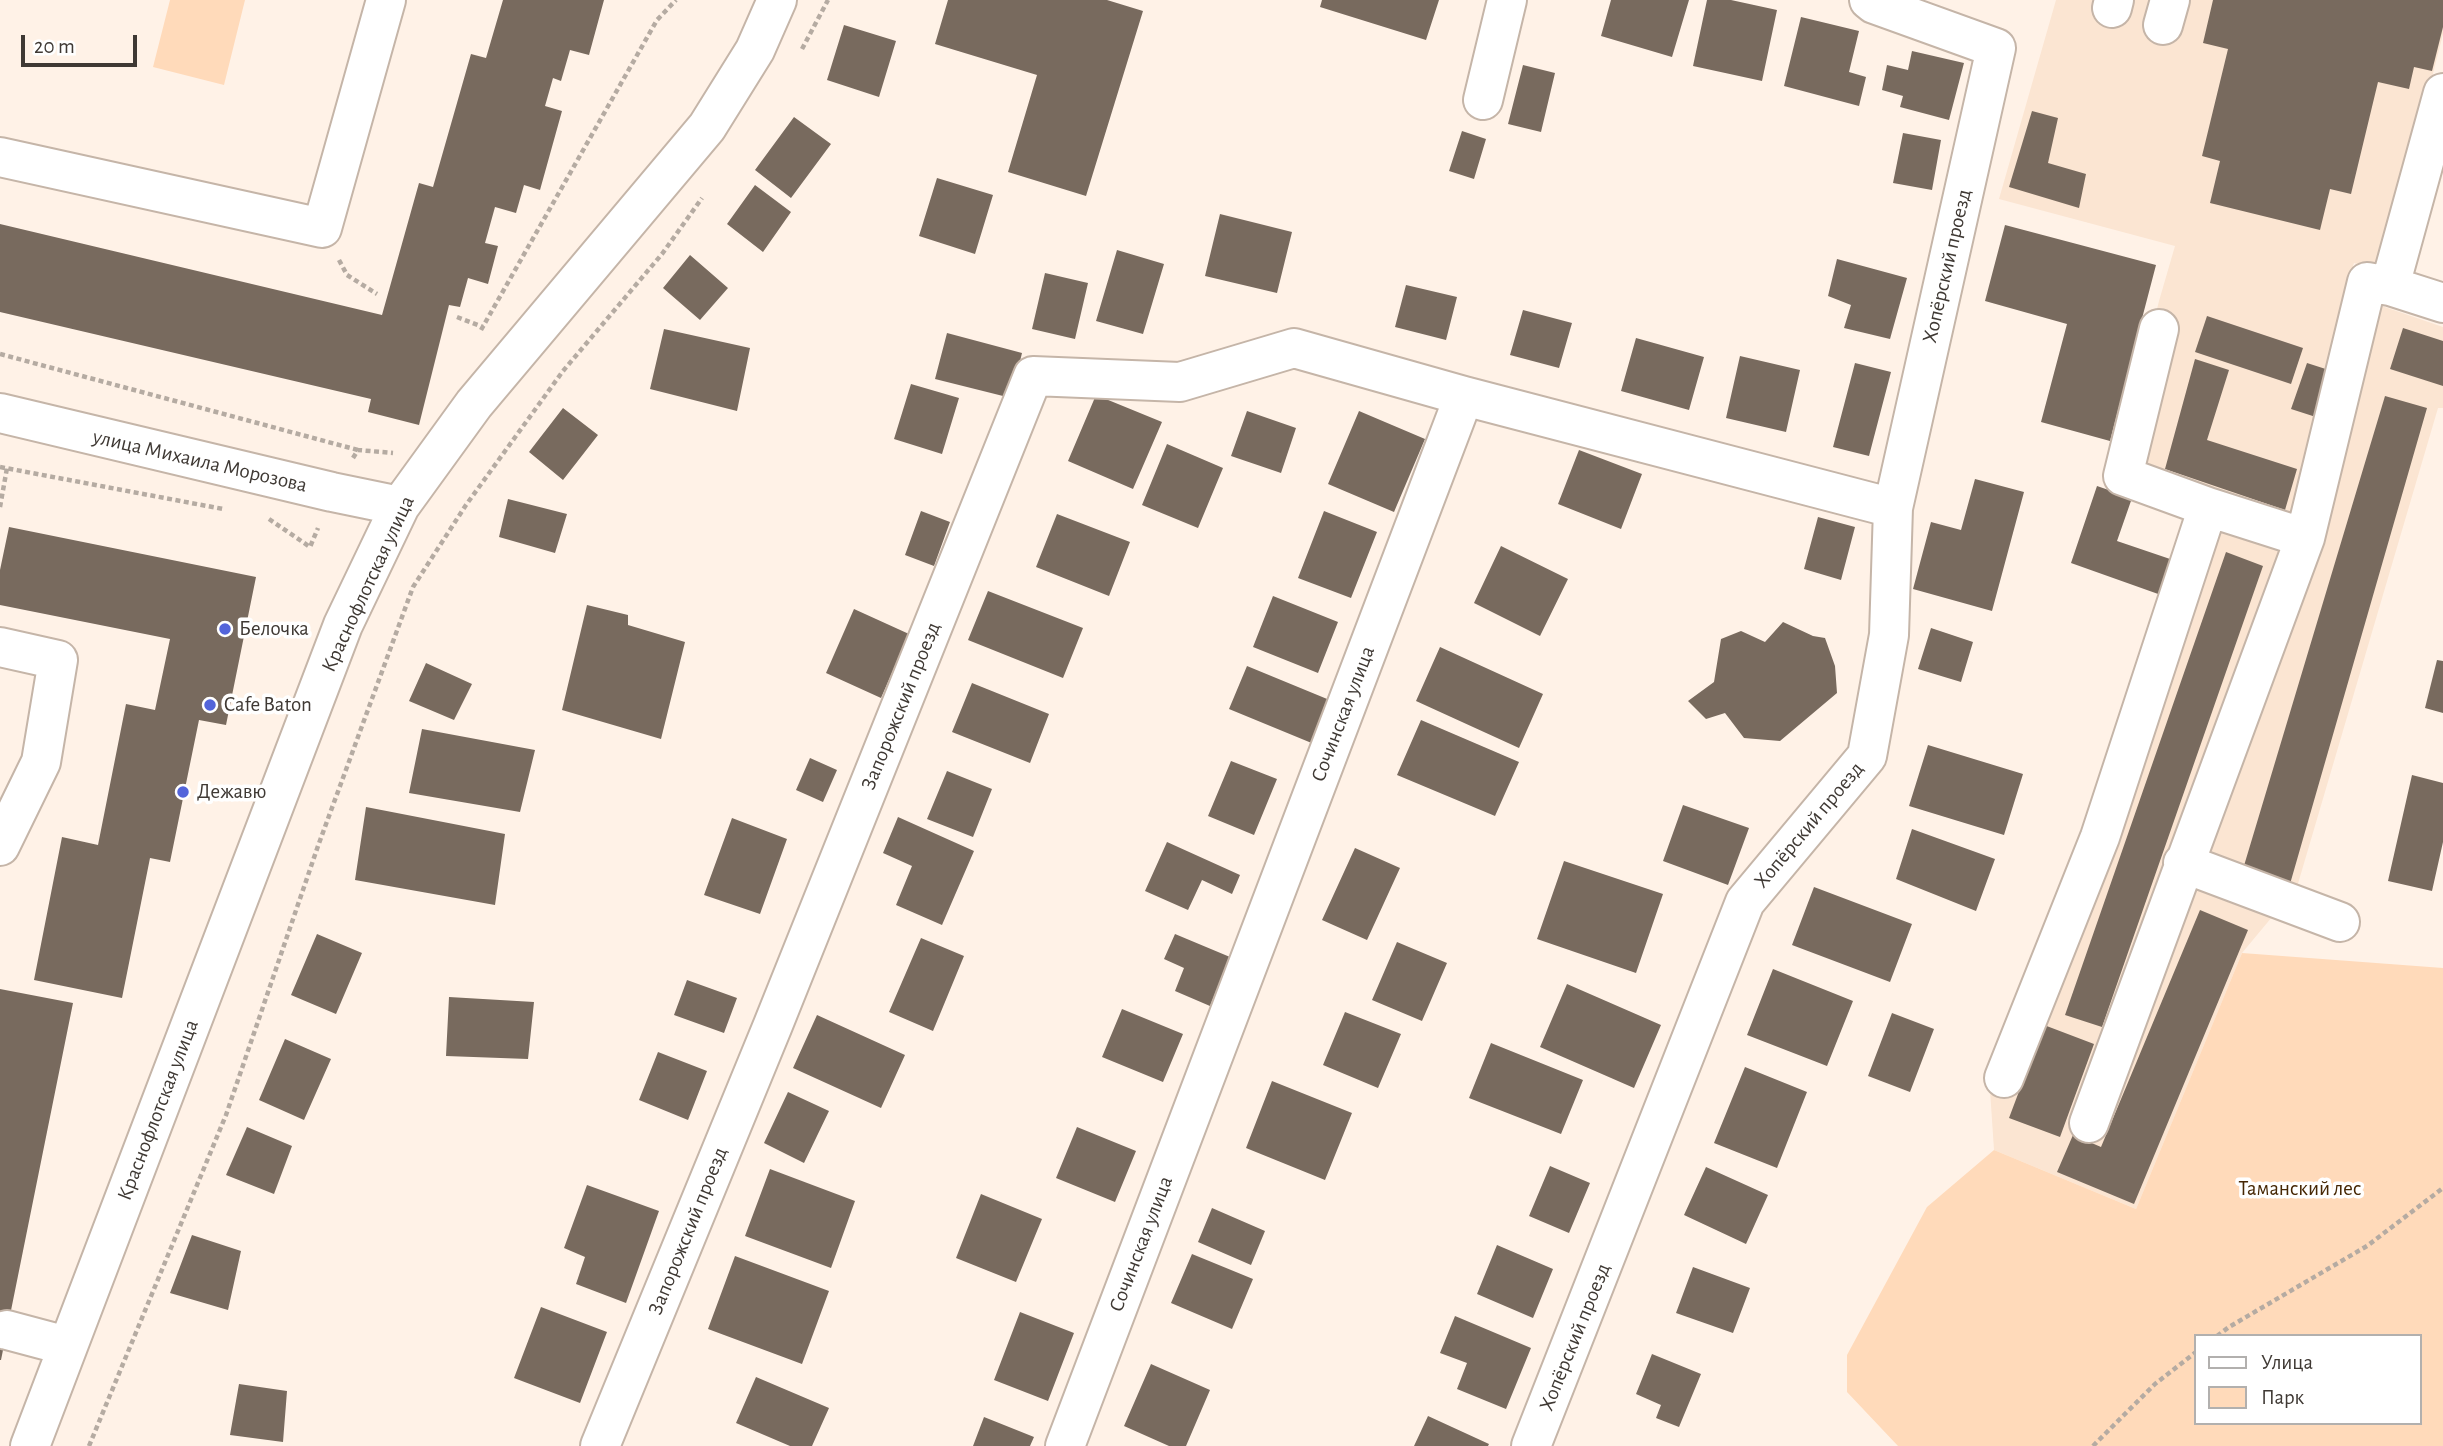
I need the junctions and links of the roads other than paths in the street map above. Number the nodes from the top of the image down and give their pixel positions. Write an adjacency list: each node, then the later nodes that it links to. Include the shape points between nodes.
1 (386, 0): 7 (street, via 322,228)
2 (777, 0): 13 (street, Краснофлотская улица, via 755,50 707,127 474,404)
3 (1507, 0): 6 (street)
4 (1870, 0): 15 (street, Хопёрский проезд, via 1996,48)
5 (2443, 93): 8 (street)
6 (1483, 100)
7 (0, 157)
8 (2390, 286): 9 (street); 16 (street, via 2367,282)
9 (2443, 303)
10 (2159, 330): 14 (street, via 2123,476)
11 (1464, 396): 15 (street); 26 (street, Запорожский проезд, via 1294,348 1181,382 1032,376 774,1025); 27 (street, Сочинская улица)
12 (0, 412): 13 (street, улица Михаила Морозова)
13 (400, 506): 24 (street, Краснофлотская улица, via 343,625)
14 (2208, 507): 16 (street); 21 (street, via 2100,837)
15 (1893, 508): 28 (street, Хопёрский проезд, via 1889,635 1867,755 1745,902)
16 (2305, 538): 19 (street)
17 (0, 647): 18 (street, via 58,660 41,762)
18 (0, 846)
19 (2183, 863): 20 (street); 22 (street)
20 (2340, 922)
21 (2004, 1078)
22 (2089, 1123)
23 (7, 1330): 24 (street)
24 (67, 1346): 25 (street, Краснофлотская улица)
25 (30, 1446)
26 (600, 1446)
27 (1065, 1446)
28 (1531, 1446)

